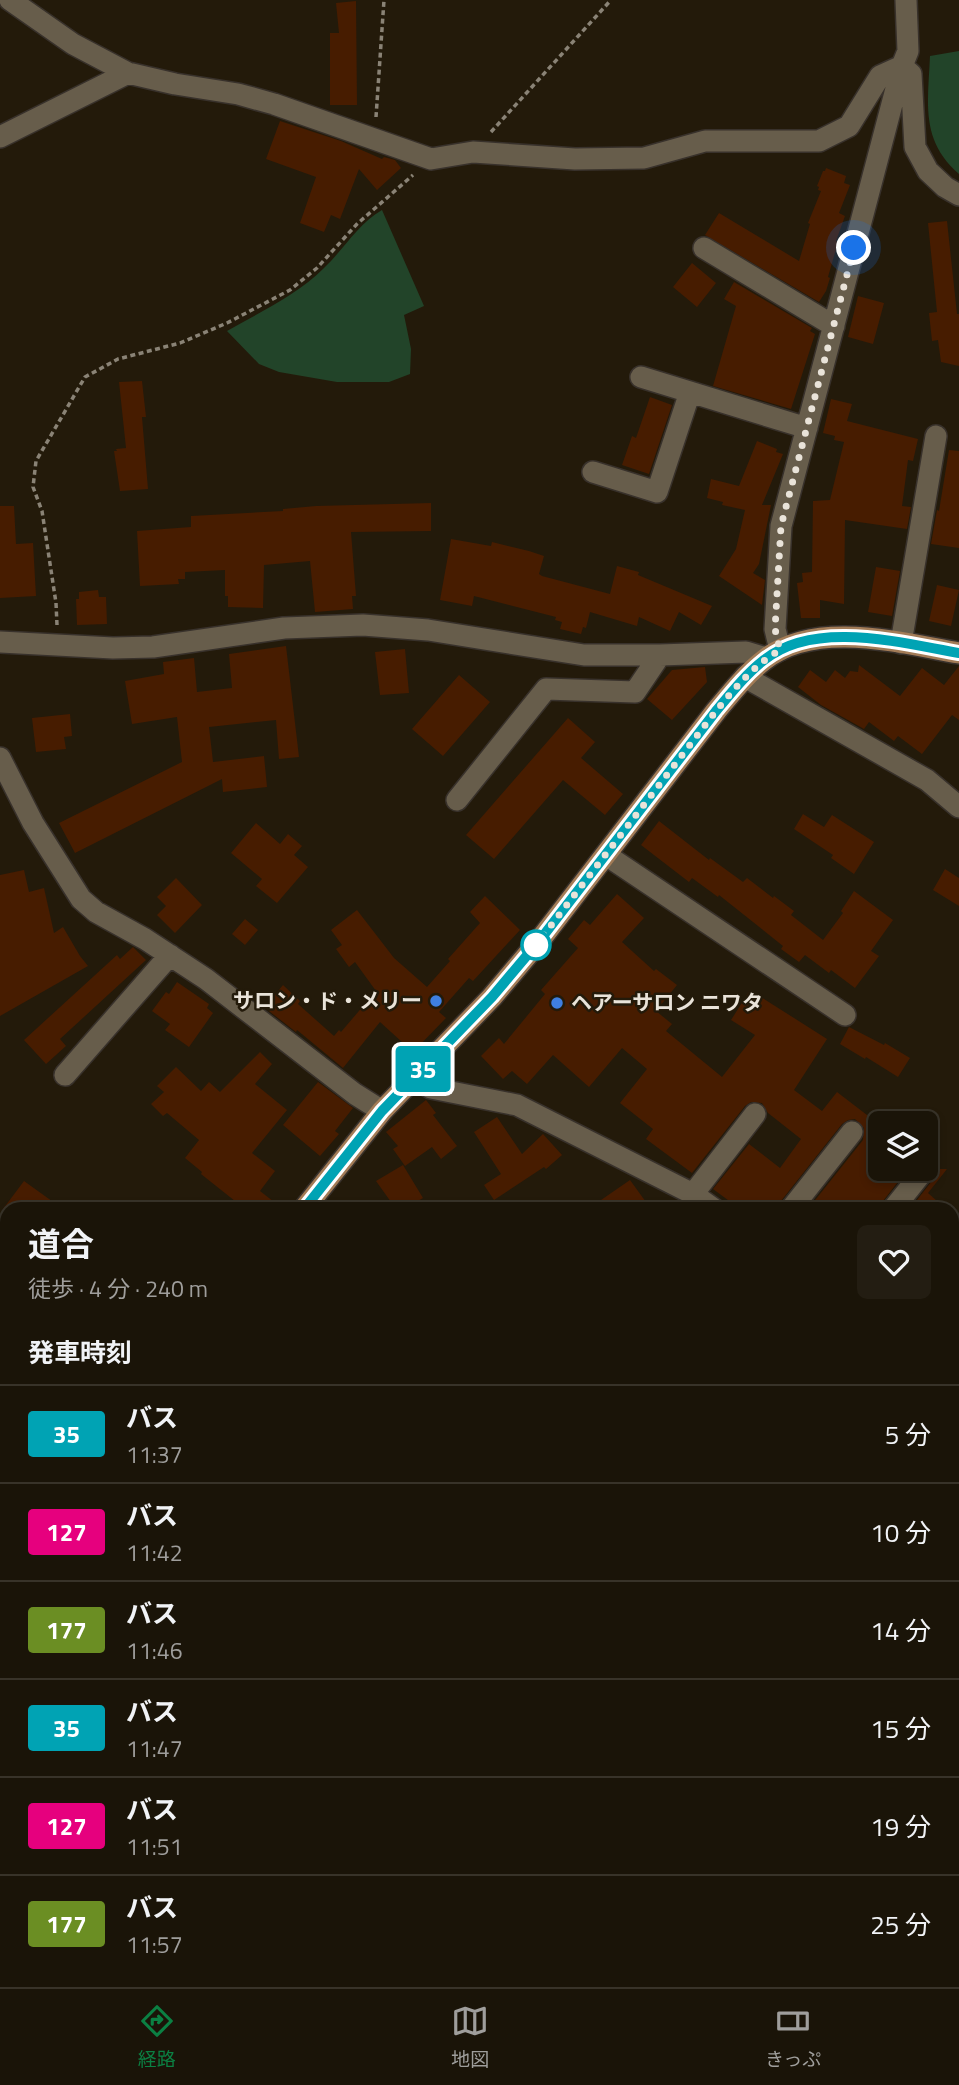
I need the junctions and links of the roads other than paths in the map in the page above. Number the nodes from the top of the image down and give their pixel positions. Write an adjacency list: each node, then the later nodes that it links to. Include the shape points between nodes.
1 (9, 0): 4 (street, via 73,44)
2 (906, 0): 3 (street, via 908,51)
3 (902, 66): 4 (street, via 880,76 849,125 819,141 705,141 643,158 575,159 473,152 431,159 274,104); 6 (street, via 911,74 915,146 928,171); 8 (street)
4 (128, 73): 5 (street)
5 (0, 137)
6 (959, 195)
7 (704, 247): 8 (street)
8 (834, 326): 11 (street)
9 (641, 377): 10 (street)
10 (690, 392): 11 (street); 13 (street, via 657,492)
11 (807, 428): 17 (street, via 781,526)
12 (936, 436): 15 (street)
13 (593, 472)
14 (0, 642): 18 (street, via 153,647 284,628 363,625 428,630 584,655)
15 (901, 643): 16 (main road); 17 (main road, via 825,637)
16 (959, 653)
17 (773, 654): 18 (street); 19 (main road)
18 (660, 655): 21 (street, via 635,692 546,689)
19 (745, 677): 22 (street, via 927,780); 23 (main road)
20 (0, 758): 24 (street, via 33,823 81,899)
21 (457, 800)
22 (959, 807)
23 (606, 855): 25 (street); 27 (main road, via 492,997)
24 (170, 955): 26 (street); 28 (street)
25 (845, 1015)
26 (65, 1075)
27 (415, 1078): 28 (main road); 32 (street, via 431,1088 517,1105)
28 (382, 1111): 33 (main road)
29 (755, 1114): 32 (street)
30 (852, 1132): 35 (street)
31 (915, 1181): 36 (street)
32 (694, 1194): 34 (street)
33 (310, 1202)
34 (705, 1202)
35 (797, 1202)
36 (898, 1202)

